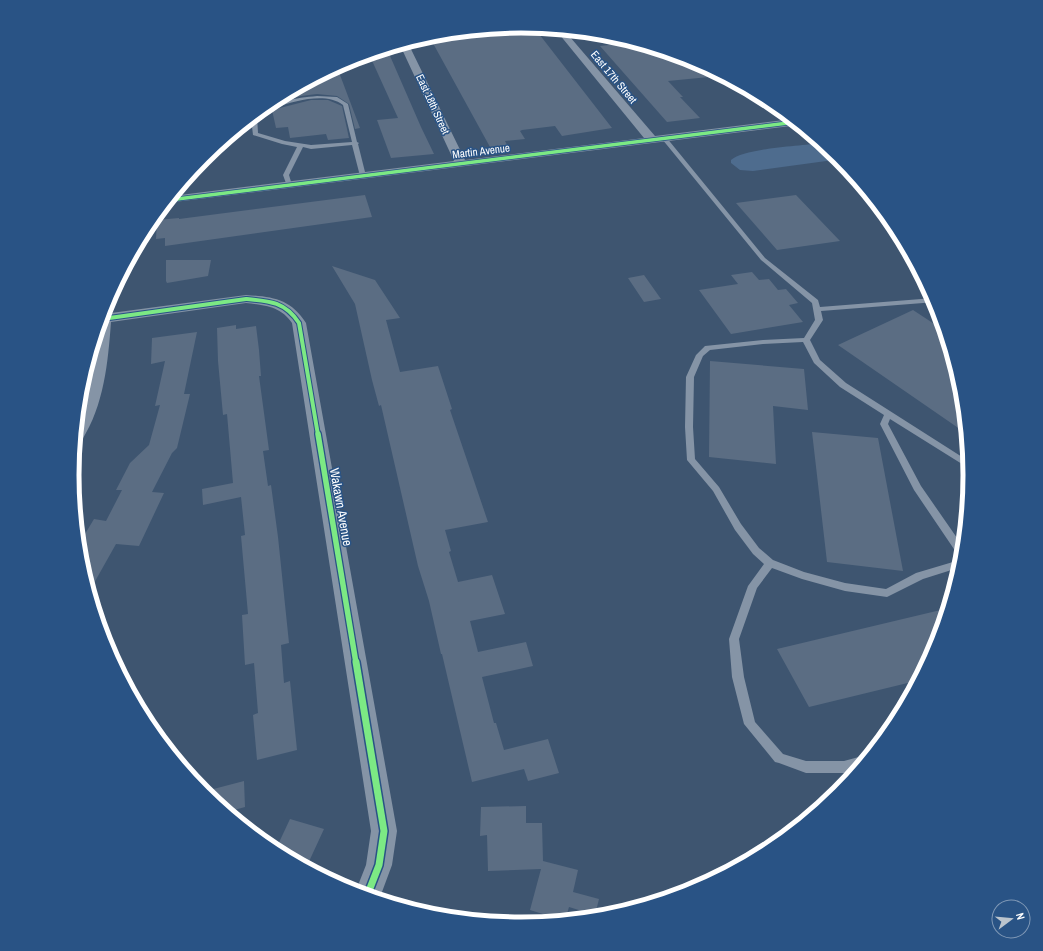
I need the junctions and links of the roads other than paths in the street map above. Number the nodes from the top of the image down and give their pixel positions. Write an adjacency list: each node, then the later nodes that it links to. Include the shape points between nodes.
1 (564, 35): 7 (street, East 17th Street)
2 (406, 48): 10 (street, East 18th Street)
3 (282, 104): 8 (lane, via 320,97 337,98 345,104)
4 (254, 122): 9 (lane, via 255,134)
5 (789, 123): 6 (street, Martin Avenue)
6 (664, 138): 7 (street, Martin Avenue); 15 (lane, via 763,259 815,302)
7 (652, 140): 10 (street, Martin Avenue)
8 (356, 143): 9 (lane); 11 (lane)
9 (301, 146): 12 (lane, via 286,175)
10 (461, 164): 11 (street, Martin Avenue)
11 (363, 176): 12 (street, Martin Avenue)
12 (288, 185): 13 (street, Martin Avenue)
13 (176, 199)
14 (928, 301): 15 (lane)
15 (817, 309): 18 (lane, via 820,320)
16 (109, 315): 26 (street, Wakawn Avenue, via 246,299 274,302 297,318 384,831 381,861)
17 (101, 336): 20 (street, via 97,382)
18 (806, 340): 19 (lane, via 817,361 843,385); 23 (lane, via 708,348 700,355 690,377 691,460 716,489 738,527)
19 (889, 413): 21 (lane); 22 (lane, via 884,424 917,488)
20 (83, 422)
21 (964, 462)
22 (958, 547)
23 (770, 563): 24 (lane, via 845,587 887,593 920,576); 25 (lane, via 753,586 734,639 738,677 750,724 779,758 806,767 844,767)
24 (954, 565)
25 (857, 763)
26 (370, 891)

